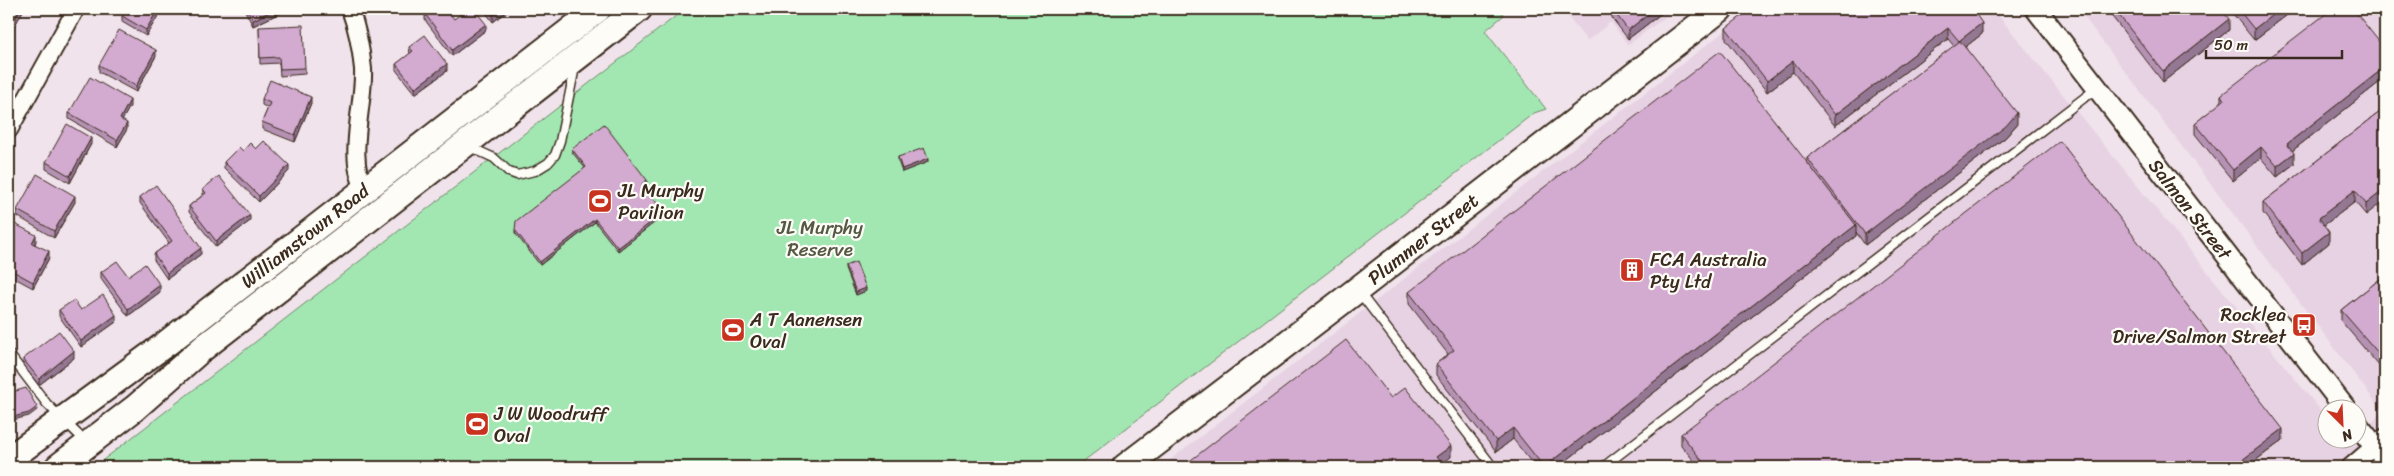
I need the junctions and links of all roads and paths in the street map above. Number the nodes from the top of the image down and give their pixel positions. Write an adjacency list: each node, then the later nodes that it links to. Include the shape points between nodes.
1 (76, 9): 9 (street)
2 (350, 9): 11 (street, via 363,69 357,160 360,181)
3 (598, 9): 11 (main road, Williamstown Road)
4 (639, 9): 7 (main road, Williamstown Road)
5 (2036, 9): 8 (street, Salmon Street)
6 (1706, 15): 12 (main road, Plummer Street)
7 (577, 57): 10 (main road, Williamstown Road); 10 (lane, via 560,141 548,163 528,174 513,174 494,158)
8 (2097, 88): 14 (street, Salmon Street); 20 (lane)
9 (9, 130)
10 (464, 145): 11 (main road, Williamstown Road)
11 (373, 199): 15 (main road, Williamstown Road); 17 (main road, Williamstown Road, via 135,408)
12 (1357, 290): 22 (main road, Plummer Street); 23 (lane)
13 (9, 354): 15 (lane, via 47,404)
14 (2337, 398)
15 (64, 420): 17 (lane); 19 (main road, Williamstown Road)
16 (2366, 433): 18 (street)
17 (88, 444): 21 (main road, Williamstown Road)
18 (2382, 448): 26 (street)
19 (9, 459)
20 (1612, 460): 24 (lane); 25 (lane)
21 (58, 467)
22 (1125, 467)
23 (1493, 467)
24 (1603, 467)
25 (1618, 467)
26 (2350, 467)

